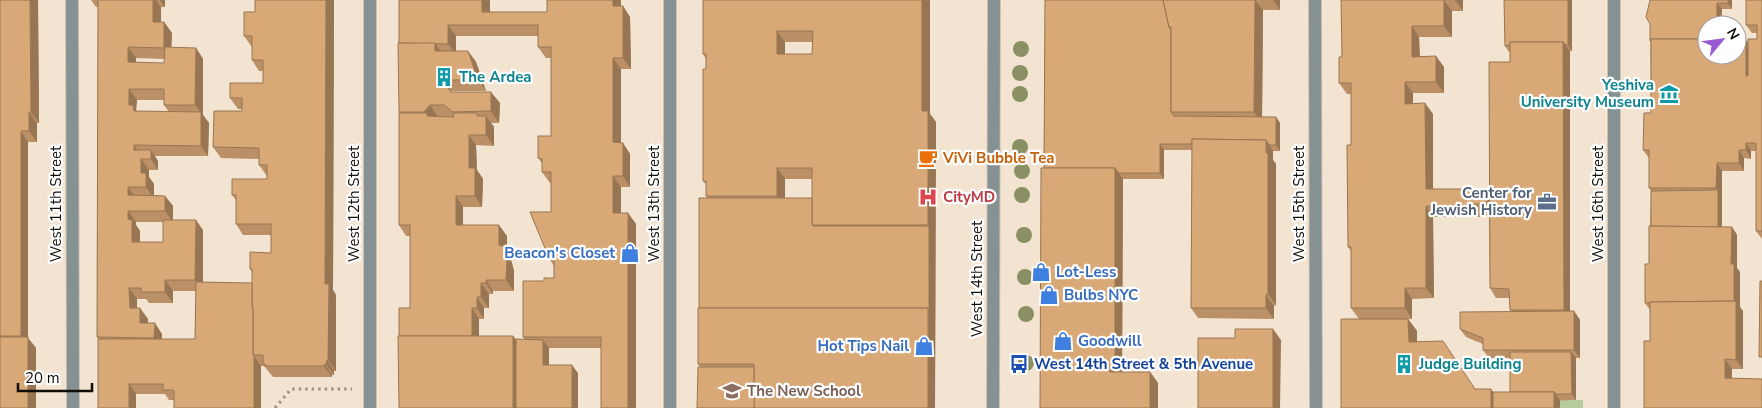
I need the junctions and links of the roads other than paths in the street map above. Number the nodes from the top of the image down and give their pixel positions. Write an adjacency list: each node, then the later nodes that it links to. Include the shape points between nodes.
1 (72, 0): 7 (street, West 11th Street)
2 (370, 0): 8 (street, West 12th Street)
3 (670, 0): 9 (street, West 13th Street)
4 (994, 0): 10 (street, West 14th Street)
5 (1315, 0): 11 (street, West 15th Street)
6 (1614, 0): 12 (street, West 16th Street)
7 (73, 408)
8 (370, 408)
9 (670, 408)
10 (993, 408)
11 (1316, 408)
12 (1614, 408)

